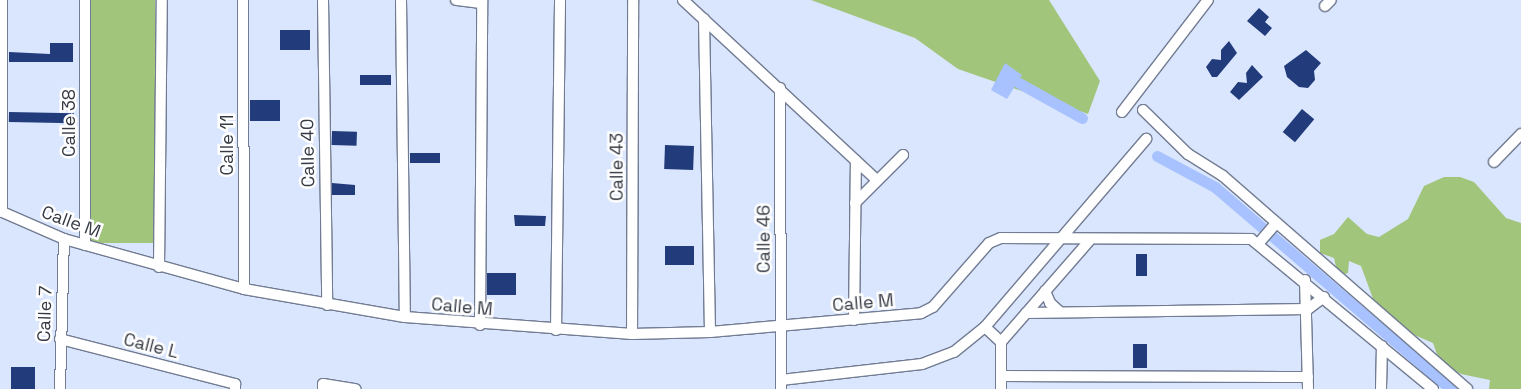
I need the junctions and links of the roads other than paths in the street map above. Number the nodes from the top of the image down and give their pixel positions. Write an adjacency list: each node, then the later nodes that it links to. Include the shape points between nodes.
1 (2, 0): 24 (street)
2 (85, 0): 29 (street, Calle 38)
3 (162, 0): 30 (street)
4 (243, 0): 32 (street, Calle 11)
5 (323, 0): 35 (street, Calle 40)
6 (401, 0): 39 (street)
7 (456, 0): 12 (street)
8 (560, 0): 44 (street)
9 (634, 0): 46 (street, Calle 43)
10 (683, 0): 13 (street)
11 (1208, 0): 16 (street)
12 (482, 1): 41 (street)
13 (704, 19): 14 (street); 45 (street)
14 (780, 88): 20 (street); 42 (street, Calle 46)
15 (1143, 110): 25 (street, via 1188,154 1223,176)
16 (1122, 112)
17 (1521, 134): 21 (street)
18 (1146, 139): 27 (street)
19 (903, 155): 22 (street)
20 (856, 162): 22 (street); 23 (street)
21 (1494, 162)
22 (877, 180): 23 (street)
23 (855, 203): 40 (street)
24 (1, 212): 26 (street, Calle M)
25 (1267, 234): 28 (street, via 1251,239); 31 (street); 61 (street)
26 (64, 239): 29 (street, Calle M); 47 (street, Calle 7)
27 (1060, 241): 28 (street); 40 (street, Calle M, via 994,239 933,307 916,314); 43 (street)
28 (1089, 241): 33 (street)
29 (85, 245): 30 (street, Calle M)
30 (159, 267): 32 (street, Calle M)
31 (1305, 280): 34 (street); 36 (street)
32 (244, 289): 35 (street, Calle M)
33 (1045, 291): 37 (street, via 1050,303); 38 (street)
34 (1324, 297): 36 (street); 49 (street)
35 (326, 305): 39 (street, Calle M)
36 (1308, 309): 37 (street); 51 (street)
37 (1060, 312): 38 (street)
38 (1026, 313): 48 (street)
39 (405, 317): 41 (street, Calle M)
40 (854, 320): 42 (street, Calle M)
41 (480, 325): 44 (street, Calle M)
42 (780, 327): 45 (street, Calle M); 52 (street, Calle 46)
43 (984, 327): 48 (street); 52 (street, via 936,362)
44 (556, 330): 46 (street, Calle M)
45 (710, 332): 46 (street, Calle M)
46 (632, 334)
47 (60, 340): 53 (street, Calle L); 55 (street, Calle 7)
48 (1001, 342): 50 (street)
49 (1382, 346): 59 (street); 60 (street)
50 (1001, 376): 51 (street); 57 (street)
51 (1308, 377): 58 (street)
52 (781, 385)
53 (235, 386)
54 (323, 387): 56 (street)
55 (60, 389)
56 (356, 389)
57 (1000, 389)
58 (1308, 389)
59 (1381, 389)
60 (1433, 389)
61 (1467, 389)

